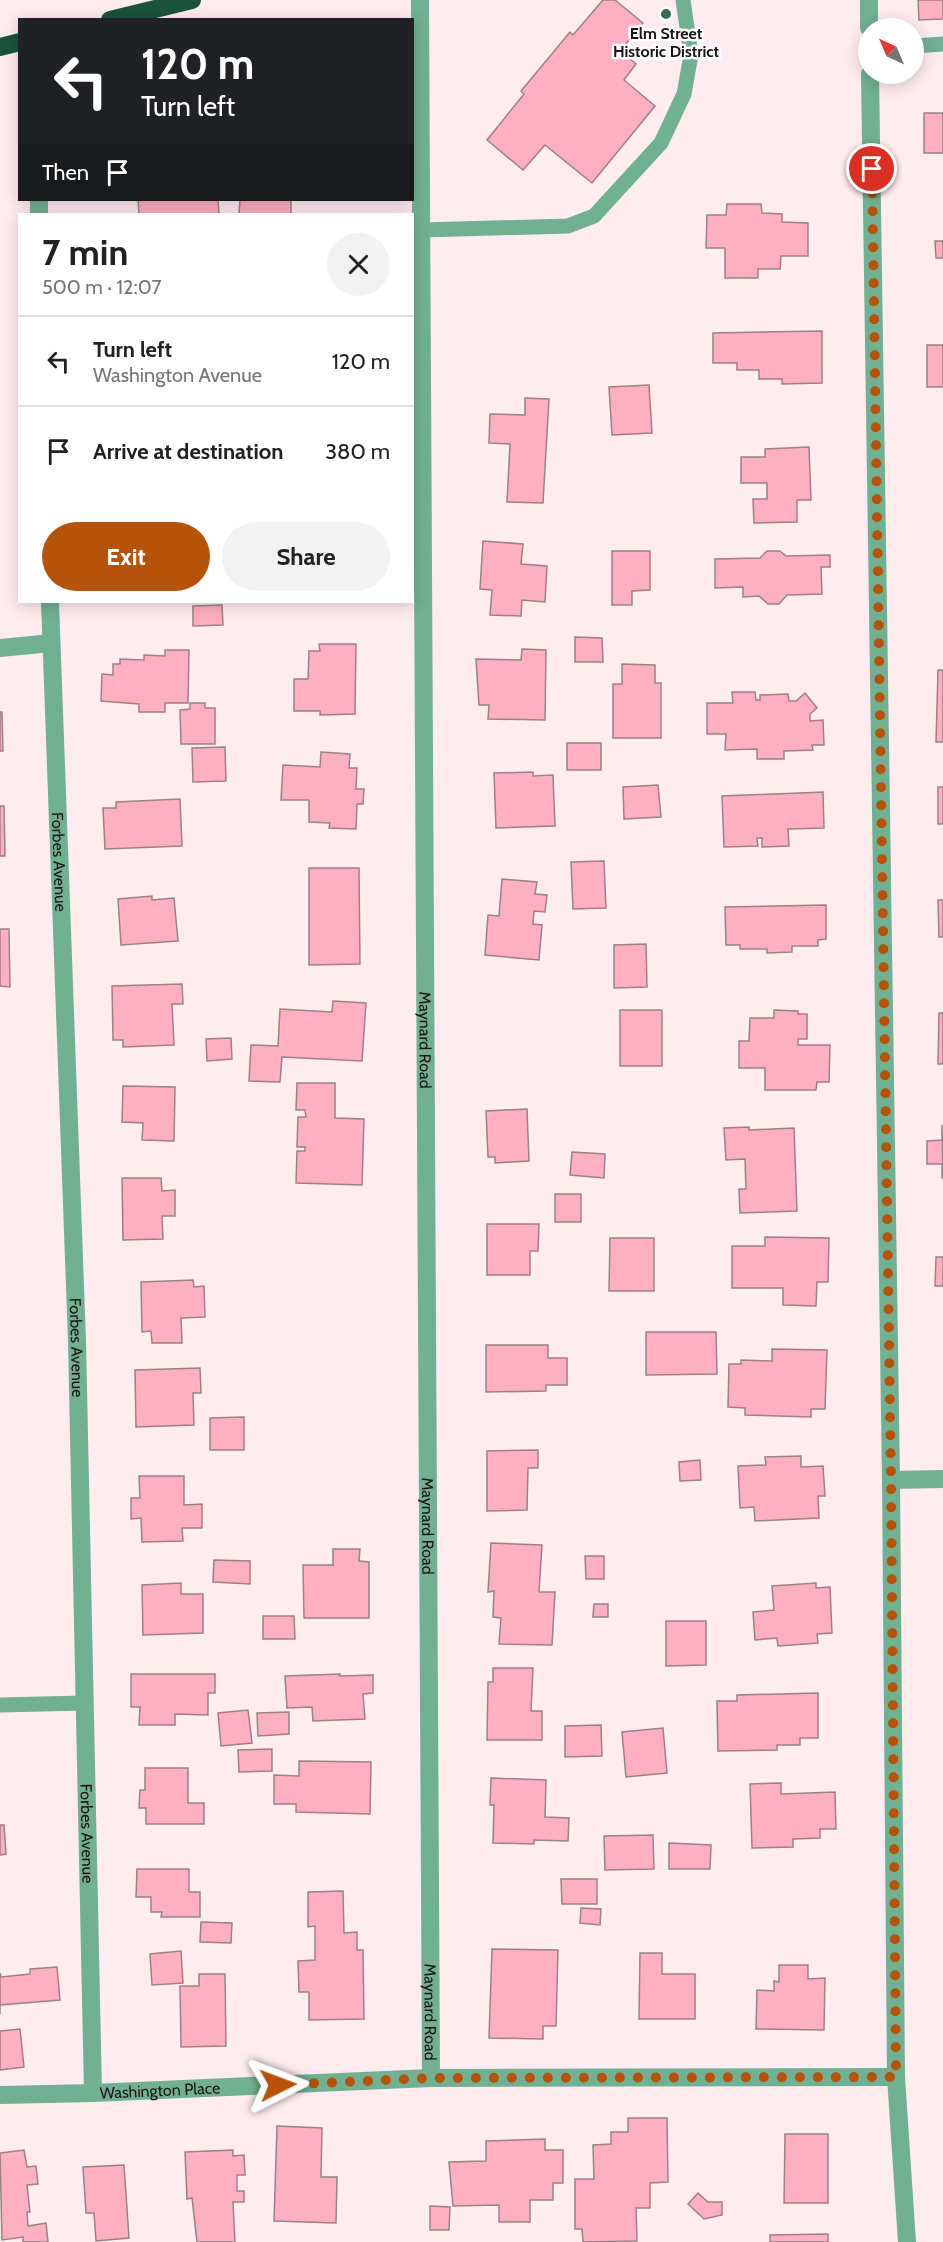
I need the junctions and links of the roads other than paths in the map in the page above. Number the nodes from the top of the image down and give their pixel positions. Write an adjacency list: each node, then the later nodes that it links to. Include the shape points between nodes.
1 (192, 0): 5 (highway)
2 (420, 0): 12 (street, Maynard Road)
3 (683, 0): 12 (lane, via 691,55 684,94 661,143 594,216 568,226)
4 (869, 0): 6 (street)
5 (119, 18)
6 (869, 18)
7 (18, 42): 10 (highway)
8 (943, 44): 9 (lane)
9 (924, 45)
10 (0, 47)
11 (870, 84): 17 (street)
12 (422, 230): 21 (street, Maynard Road)
13 (50, 603): 14 (street, Forbes Avenue)
14 (51, 643): 15 (street); 18 (street, Forbes Avenue, via 77,1341)
15 (0, 648)
16 (943, 1479): 17 (street)
17 (891, 1480): 20 (street)
18 (84, 1703): 19 (lane); 22 (street, Forbes Avenue)
19 (0, 1705)
20 (896, 2077): 21 (street, Washington Place); 24 (street)
21 (431, 2078): 22 (street, Washington Place)
22 (93, 2093): 23 (street, Washington Place)
23 (0, 2095)
24 (907, 2242)

